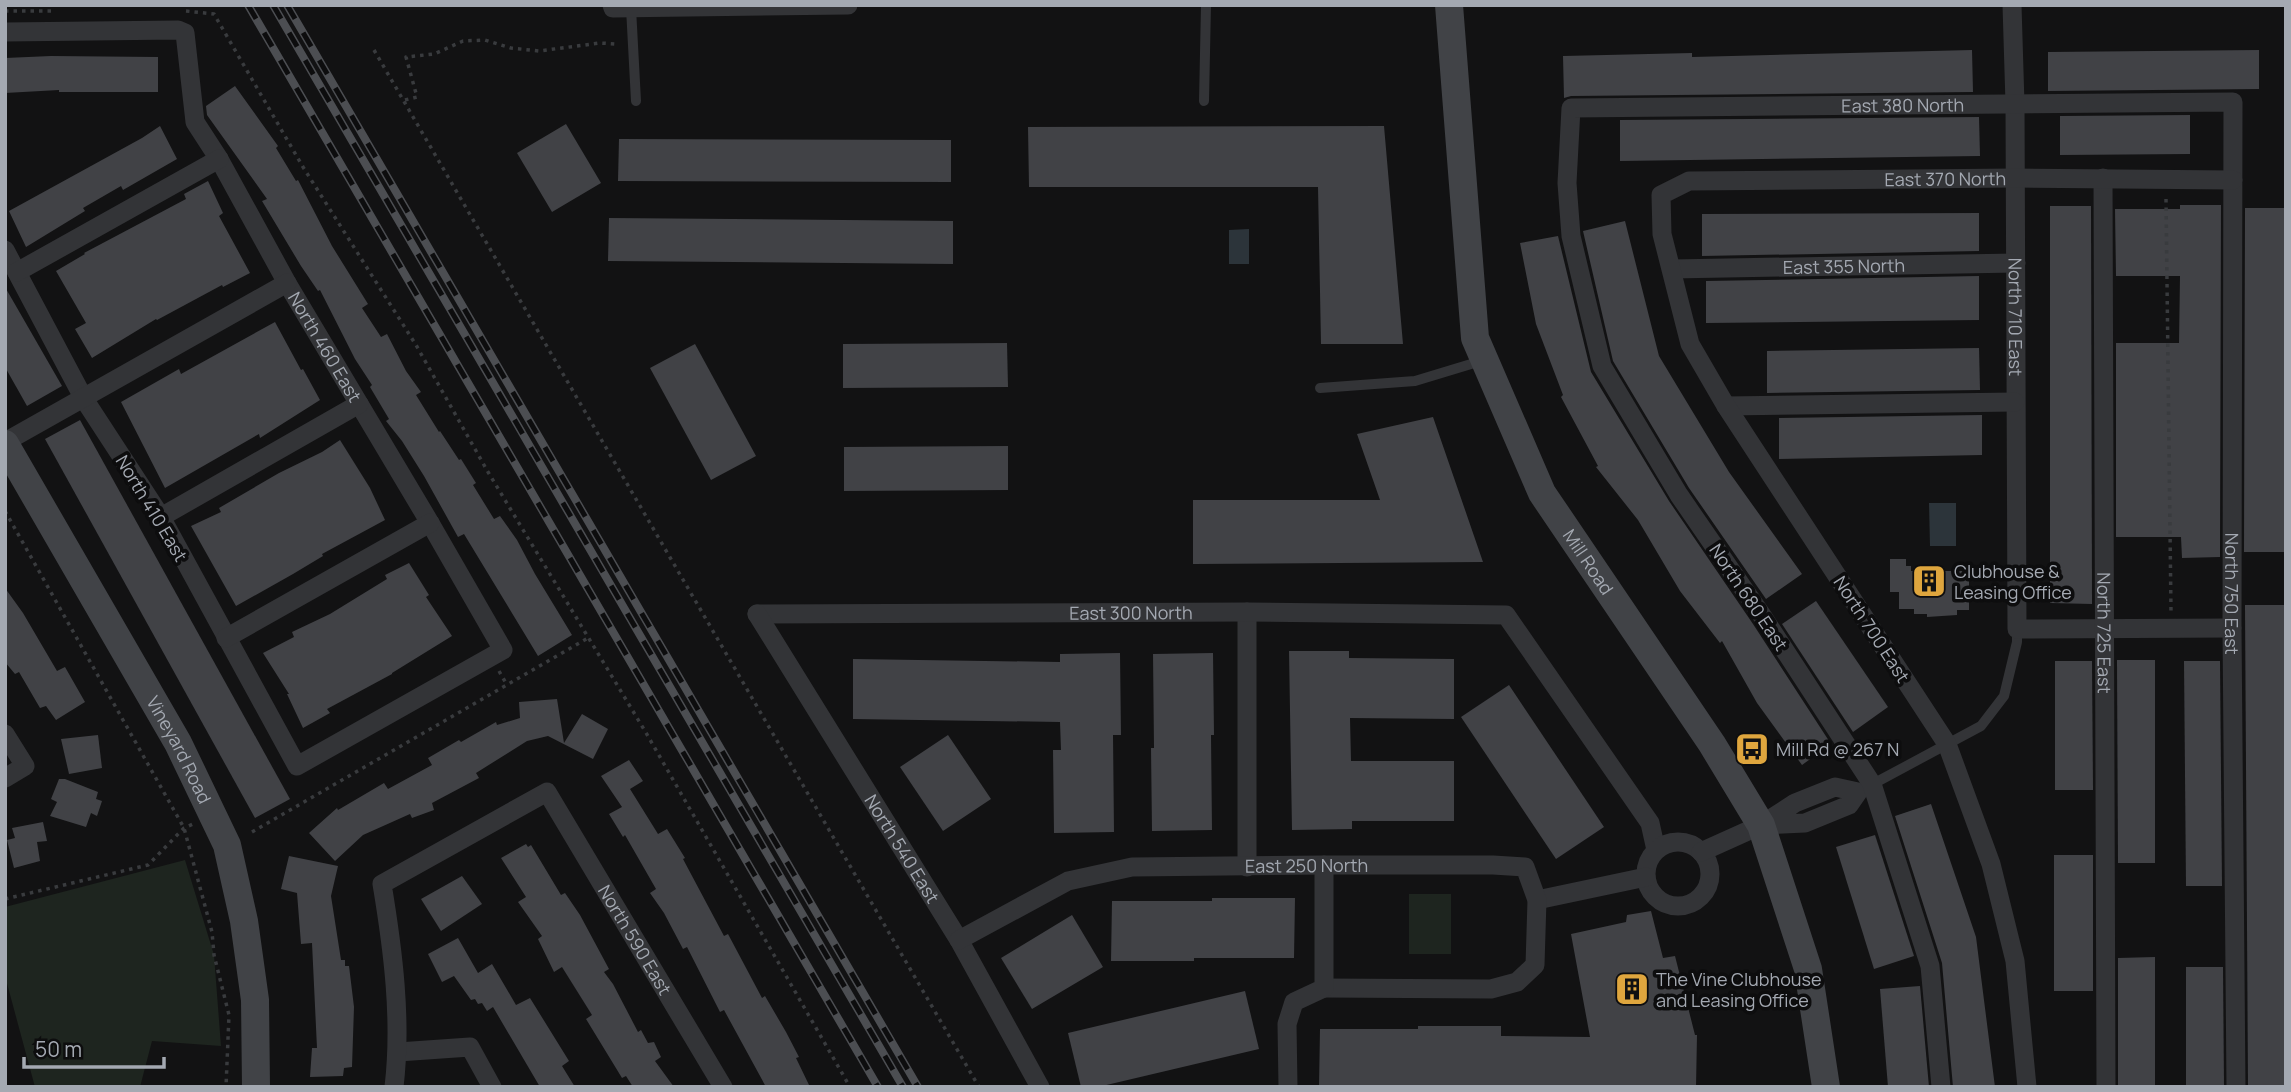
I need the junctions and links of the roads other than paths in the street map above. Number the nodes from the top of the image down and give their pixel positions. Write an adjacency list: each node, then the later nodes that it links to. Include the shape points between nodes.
1 (848, 5): 5 (street)
2 (1206, 5): 7 (lane)
3 (1449, 5): 22 (main road, Mill Road, via 1475,338)
4 (2012, 5): 10 (street, North 710 East)
5 (619, 7): 8 (lane)
6 (5, 32): 12 (street, North 460 East, via 185,33 195,122)
7 (1204, 101)
8 (636, 102)
9 (2233, 102): 10 (street, East 380 North); 15 (street, North 750 East)
10 (2015, 104): 11 (street, East 380 North); 13 (street, North 710 East)
11 (1571, 108): 41 (street, North 680 East, via 1567,183 1571,236 1602,366 1679,495 1763,617)
12 (219, 159): 20 (street); 21 (street, North 460 East)
13 (2015, 178): 14 (street, East 370 North); 16 (street, East 370 North, via 1689,181); 18 (street, North 710 East)
14 (2103, 178): 15 (street, East 370 North); 33 (street, North 725 East)
15 (2233, 180): 34 (street, North 750 East)
16 (1661, 195): 19 (street, North 700 East, via 1662,234)
17 (5, 250): 20 (street, North 410 East)
18 (2016, 263): 19 (street, East 355 North); 25 (street, North 710 East)
19 (1672, 269): 27 (street, North 700 East, via 1689,344)
20 (17, 272): 24 (street, North 410 East)
21 (287, 282): 24 (street); 26 (street, North 460 East)
22 (1485, 360): 23 (lane, via 1415,381); 42 (main road, Mill Road, via 1542,493 1712,744)
23 (1320, 388)
24 (84, 399): 28 (street); 29 (street, North 410 East)
25 (2015, 402): 27 (street); 35 (street, North 710 East)
26 (359, 404): 29 (street); 30 (street, North 460 East)
27 (1726, 406): 38 (street, North 700 East)
28 (5, 443): 52 (main road, Vineyard Road, via 178,743 227,845 255,1000)
29 (161, 517): 36 (street, North 410 East)
30 (430, 523): 36 (street); 39 (street, North 460 East, via 503,650)
31 (1247, 612): 32 (street, East 300 North); 43 (street, East 300 North, via 1506,615 1650,823); 46 (street)
32 (757, 614): 49 (street, North 540 East)
33 (2105, 628): 34 (street); 35 (street); 61 (street, North 725 East)
34 (2232, 628): 62 (street, North 750 East)
35 (2017, 629): 38 (lane, via 2004,696 1981,726)
36 (226, 638): 39 (street, North 410 East)
37 (5, 734): 40 (street, via 25,766)
38 (1947, 744): 41 (lane); 60 (street, North 700 East, via 1991,864 2015,961)
39 (297, 766)
40 (5, 778)
41 (1865, 788): 42 (street, via 1849,806 1805,823); 59 (street, North 680 East, via 1930,966)
42 (1761, 825): 44 (street); 58 (main road, Mill Road, via 1808,969)
43 (1656, 850): 44 (street, via 1674,842 1693,845); 47 (street)
44 (1701, 852): 47 (street, via 1708,861 1709,883 1686,905 1675,906 1655,896)
45 (1324, 865): 46 (street, East 250 North); 48 (street, East 250 North, via 1525,867); 50 (street)
46 (1247, 867): 49 (street, East 250 North, via 1132,867 1068,881)
47 (1646, 877): 48 (street)
48 (1537, 900): 50 (street, via 1535,965 1517,982 1491,989)
49 (959, 940): 56 (street, North 540 East)
50 (1324, 988): 57 (street, via 1294,1002 1287,1024)
51 (398, 1052): 53 (street); 54 (street, via 470,1047); 55 (street, North 590 East, via 391,938 382,884 547,792)
52 (256, 1087)
53 (394, 1087)
54 (492, 1087)
55 (723, 1087)
56 (1040, 1087)
57 (1288, 1087)
58 (1826, 1087)
59 (1941, 1087)
60 (2027, 1087)
61 (2106, 1087)
62 (2236, 1087)

